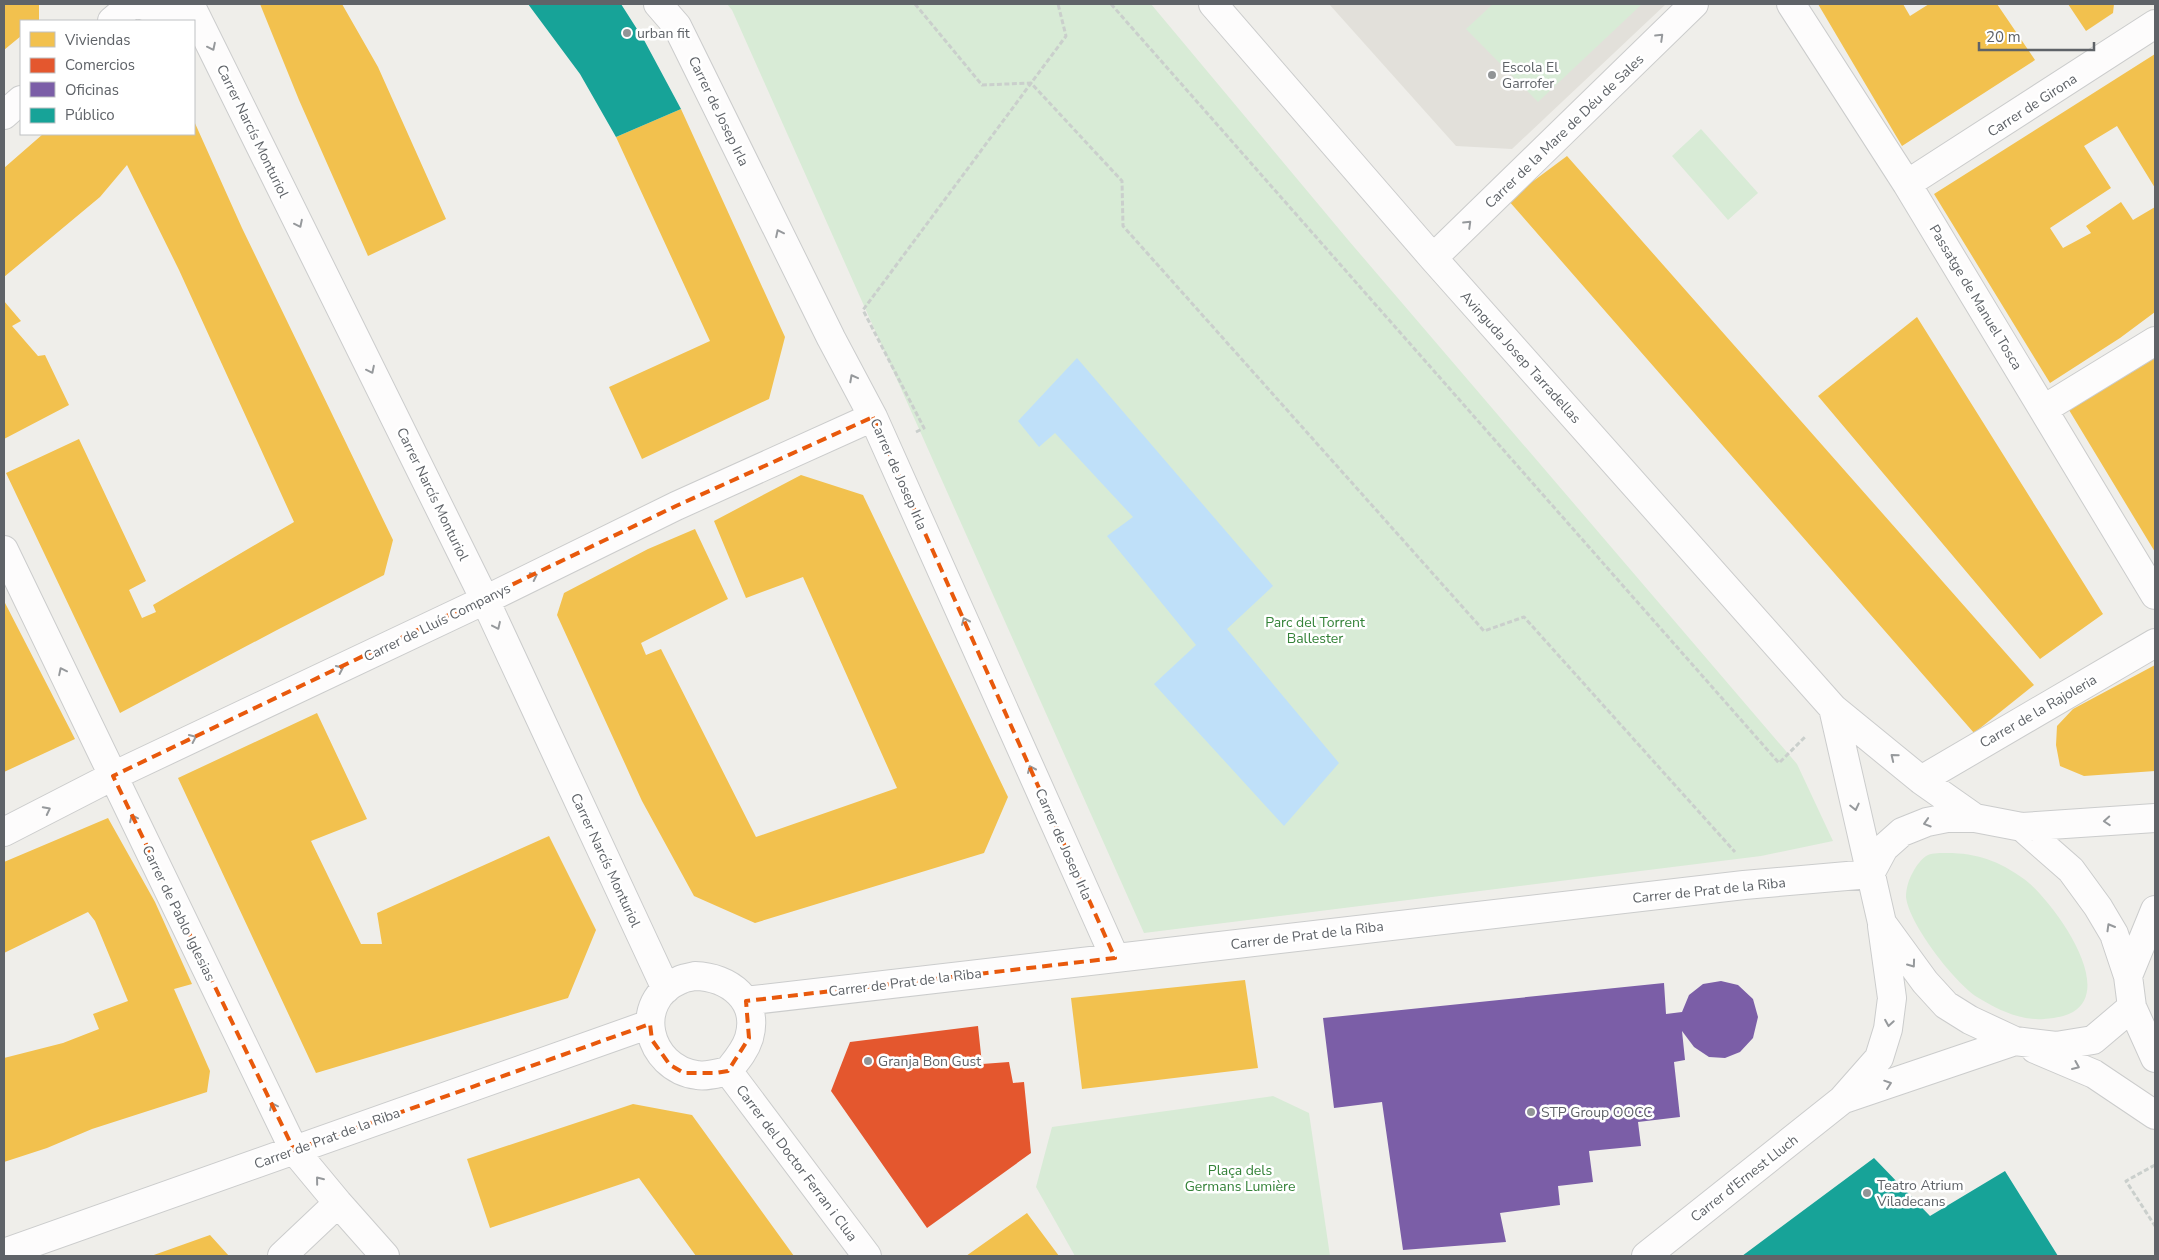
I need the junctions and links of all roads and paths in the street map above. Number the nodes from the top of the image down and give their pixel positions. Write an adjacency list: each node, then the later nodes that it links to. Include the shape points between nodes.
1 (132, 4): 12 (street)
2 (139, 4): 3 (street, via 162,10)
3 (186, 4)
4 (190, 4): 25 (street, Carrer Narcís Monturiol, one-way to 25)
5 (658, 4): 21 (street, Carrer de Josep Irla, one-way to 5, via 831,338 677,26)
6 (915, 4): 14 (path, via 982,85)
7 (1058, 4): 14 (path, via 1066,36)
8 (1111, 4): 27 (path, via 1780,763)
9 (1213, 4): 18 (street, Avinguda Josep Tarradellas)
10 (1694, 4): 18 (street, Carrer de la Mare de Déu de Sales, one-way to 10)
11 (1790, 4): 17 (street, Passatge de Manuel Tosca)
12 (113, 20)
13 (2155, 24): 17 (street, Carrer de Girona)
14 (1031, 83): 22 (path, via 863,310 924,428); 35 (path, via 1122,181 1123,226 1484,631 1524,617 1740,856)
15 (20, 101): 16 (street)
16 (4, 115)
17 (1907, 184): 20 (street, Passatge de Manuel Tosca)
18 (1433, 258): 27 (street, Avinguda Josep Tarradellas)
19 (2155, 341): 20 (street)
20 (2044, 409): 24 (street, Passatge de Manuel Tosca)
21 (873, 416): 22 (street, Carrer de Josep Irla); 25 (street, Carrer de Lluís Companys, one-way to 21, via 676,506)
22 (887, 447): 38 (street, Carrer de Josep Irla, one-way to 22)
23 (4, 550): 28 (street, Carrer de Pablo Iglesias, one-way to 23)
24 (2155, 595)
25 (485, 600): 28 (street, Carrer de Lluís Companys, one-way to 25); 40 (street, Carrer Narcís Monturiol, one-way to 40)
26 (2155, 643): 29 (street, Carrer de la Rajoleria)
27 (1833, 708): 29 (street, Avinguda Josep Tarradellas, one-way to 27); 34 (street, Avinguda Josep Tarradellas, one-way to 34)
28 (113, 776): 33 (street, Carrer de Lluís Companys, one-way to 28); 49 (street, Carrer de Pablo Iglesias, one-way to 28)
29 (1921, 780): 30 (street, Avinguda Josep Tarradellas)
30 (1975, 818): 32 (street); 34 (street, one-way to 34, via 1947,818 1902,832 1884,848)
31 (2155, 818): 32 (street, one-way to 32)
32 (2022, 827): 39 (street, one-way to 32, via 2114,934 2098,907 2071,870)
33 (4, 832)
34 (1870, 874): 35 (street, Carrer de Prat de la Riba); 37 (street, Avinguda Josep Tarradellas)
35 (1744, 885): 38 (street, Carrer de Prat de la Riba)
36 (2155, 910): 39 (street)
37 (1882, 923): 44 (street, one-way to 44, via 1946,1005); 47 (street, Carrer d'Ernest Lluch, one-way to 47, via 1892,998 1888,1029 1879,1058)
38 (1115, 958): 41 (street, Carrer de Prat de la Riba)
39 (2128, 976): 42 (street)
40 (666, 989): 41 (street, via 679,980 710,977 724,982); 43 (street, via 655,1004)
41 (745, 1001): 46 (street, via 750,1020 749,1038 742,1054)
42 (2132, 1007): 44 (street, via 2093,1040 2056,1046); 45 (street)
43 (650, 1024): 46 (street, via 652,1040 670,1065 684,1073 700,1076); 49 (street, Carrer de Prat de la Riba)
44 (2015, 1041): 47 (street, Carrer d'Ernest Lluch, one-way to 44); 48 (street, one-way to 48, via 2094,1074)
45 (2155, 1058)
46 (728, 1071): 56 (street, Carrer del Doctor Ferran i Clua)
47 (1842, 1100): 57 (street, Carrer d'Ernest Lluch)
48 (2155, 1116)
49 (294, 1150): 51 (street, Carrer de Pablo Iglesias, one-way to 49); 53 (street, Carrer de Prat de la Riba)
50 (2155, 1165): 52 (path, via 2126,1181)
51 (338, 1203): 54 (street); 55 (street, Carrer de Pablo Iglesias)
52 (2155, 1226)
53 (4, 1253)
54 (282, 1256)
55 (385, 1256)
56 (867, 1256)
57 (1646, 1256)

